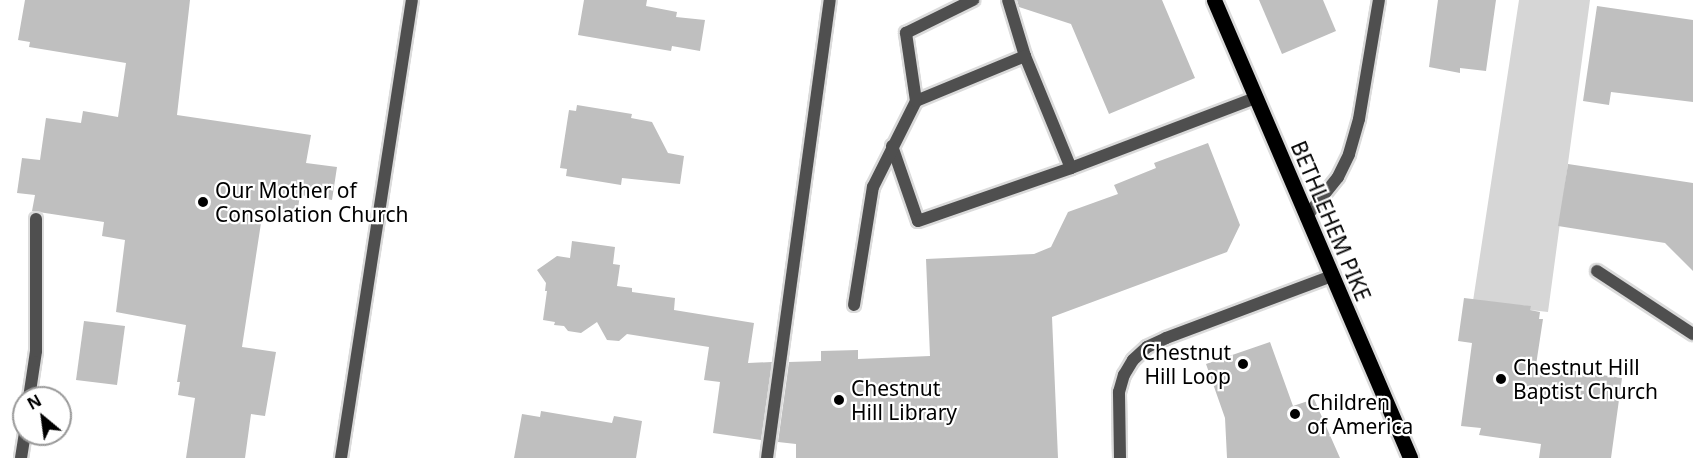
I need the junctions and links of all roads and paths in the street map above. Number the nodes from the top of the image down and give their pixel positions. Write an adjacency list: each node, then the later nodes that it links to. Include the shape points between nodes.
1 (412, 0): 19 (street)
2 (830, 0): 20 (street)
3 (973, 0): 9 (street, via 906,33)
4 (1008, 0): 7 (street)
5 (1214, 0): 8 (main road, BETHLEHEM PIKE)
6 (1379, 0): 12 (street, via 1359,119 1349,154 1338,177)
7 (1025, 56): 9 (street); 11 (street)
8 (1255, 98): 11 (street); 12 (main road, BETHLEHEM PIKE)
9 (916, 100): 10 (street)
10 (892, 146): 11 (street, via 918,221); 16 (street, via 873,187)
11 (1071, 168)
12 (1306, 217): 15 (main road, BETHLEHEM PIKE)
13 (36, 219): 18 (street, via 36,351)
14 (1597, 271): 17 (street)
15 (1332, 276): 21 (street, via 1166,338 1140,354 1124,375 1119,392); 22 (main road, BETHLEHEM PIKE)
16 (854, 305)
17 (1693, 334)
18 (31, 386)
19 (341, 458)
20 (767, 458)
21 (1120, 458)
22 (1410, 458)

